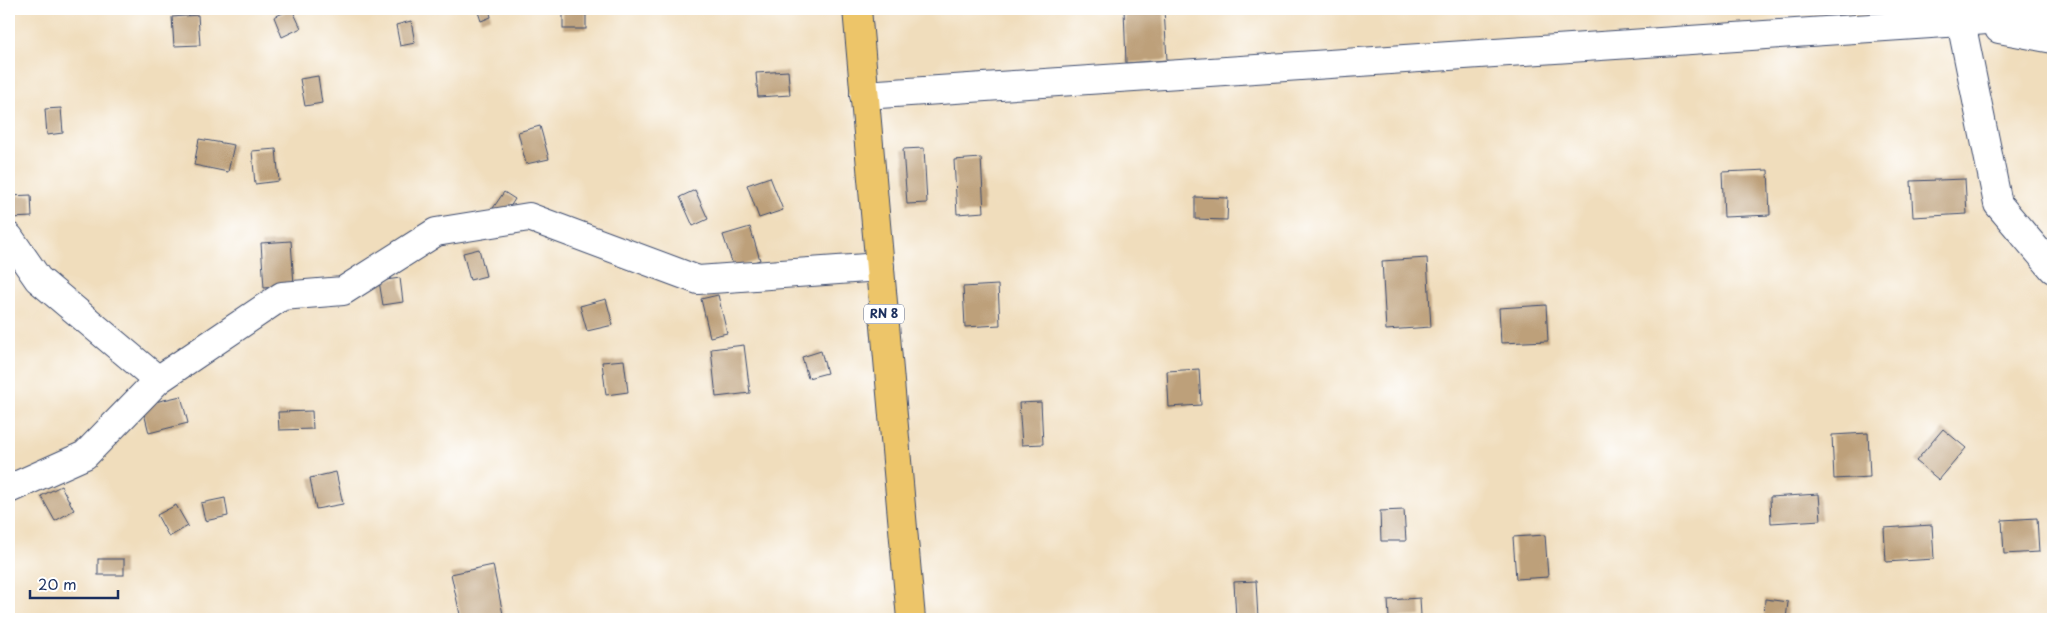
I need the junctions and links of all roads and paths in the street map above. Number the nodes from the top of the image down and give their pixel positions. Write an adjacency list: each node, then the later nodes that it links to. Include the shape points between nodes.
1 (857, 9): 5 (main road, RN 8)
2 (2053, 15): 3 (street)
3 (1955, 16): 4 (street); 5 (street); 8 (street, via 1998,204)
4 (2053, 38)
5 (864, 95): 7 (main road, RN 8)
6 (9, 237): 9 (street, via 38,279)
7 (880, 267): 9 (street, via 698,280 529,218 445,230 436,232 343,291 282,296); 11 (main road, RN 8)
8 (2053, 269)
9 (158, 380): 10 (street, via 85,455)
10 (9, 489)
11 (911, 619)

